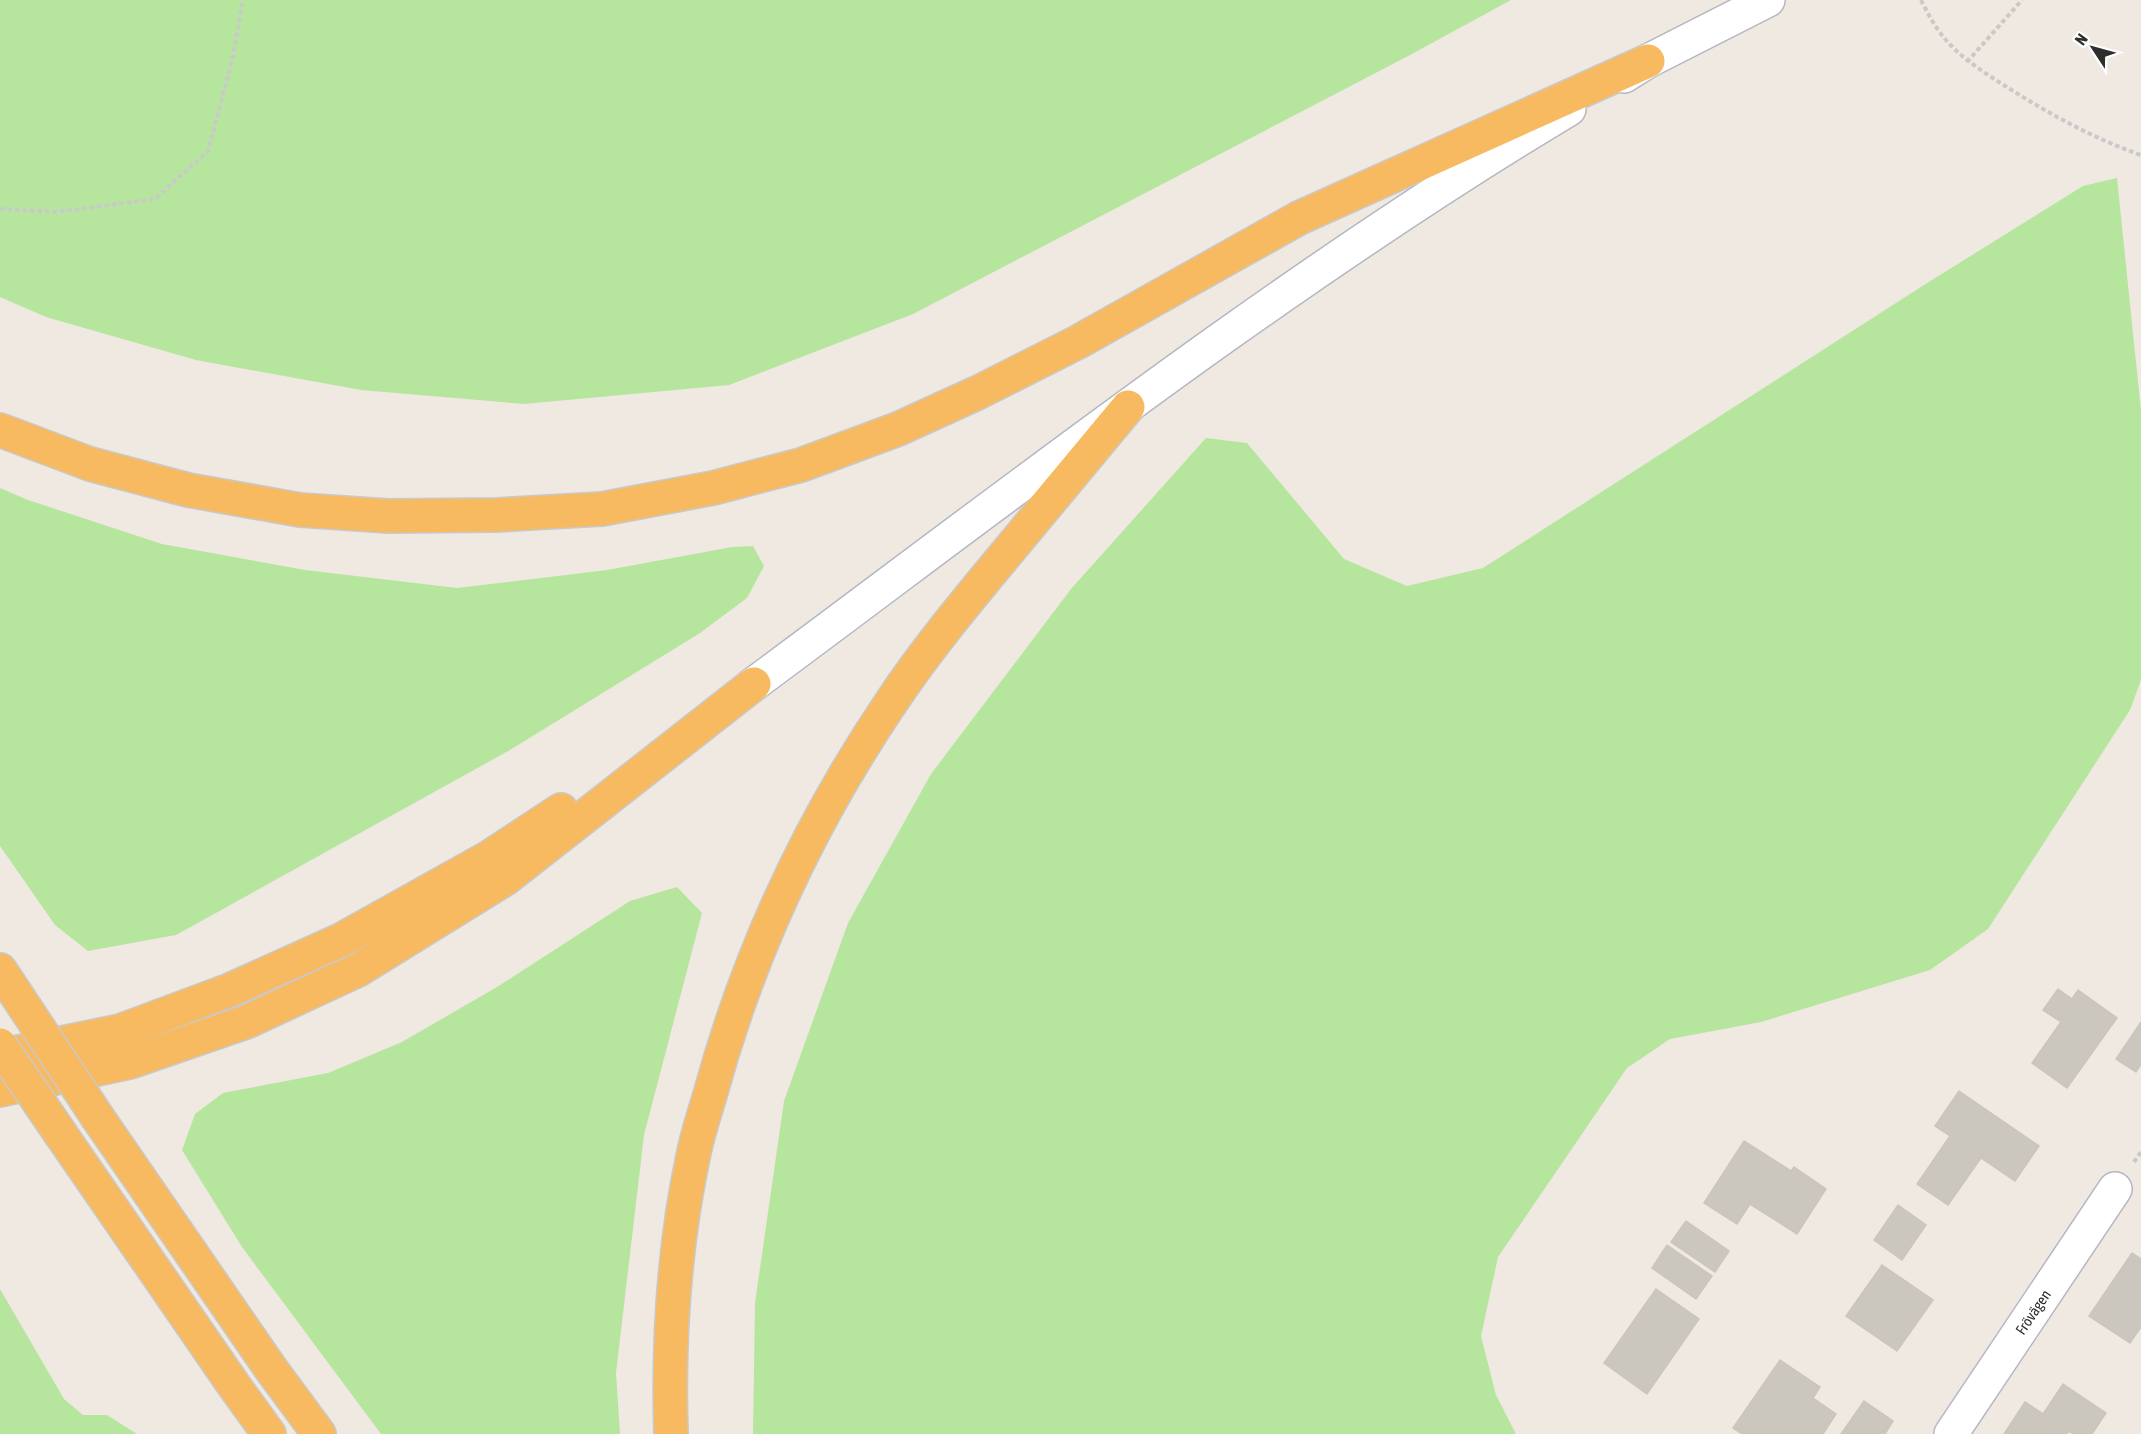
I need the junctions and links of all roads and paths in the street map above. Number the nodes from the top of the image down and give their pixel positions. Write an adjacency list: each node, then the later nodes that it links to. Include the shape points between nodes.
1 (243, 0): 8 (path, via 232,61 208,151 155,199 57,212)
2 (1768, 0): 5 (main road)
3 (1921, 0): 6 (path, via 1930,19)
4 (2022, 0): 6 (path)
5 (1648, 61): 9 (main road, via 1327,264); 10 (highway, via 1299,218 1078,342 978,393 898,429 801,465 712,489 602,508 496,515 388,516 300,510 188,490 90,464)
6 (1967, 62): 7 (path, via 2081,129)
7 (2141, 155)
8 (0, 209)
9 (1128, 407): 11 (main road); 19 (highway, via 954,617 892,700 843,777 800,856 722,1049 693,1156 677,1259 669,1372)
10 (0, 430)
11 (754, 684): 14 (highway, via 488,858 341,940 230,990 120,1031); 15 (highway, via 505,879 358,970 246,1022 130,1062)
12 (7, 981): 18 (highway, bridge, via 98,1119)
13 (0, 1045): 17 (highway, bridge)
14 (0, 1056)
15 (0, 1090)
16 (2115, 1189): 20 (main road, Frövägen)
17 (269, 1434)
18 (319, 1434)
19 (671, 1434)
20 (1951, 1434)

